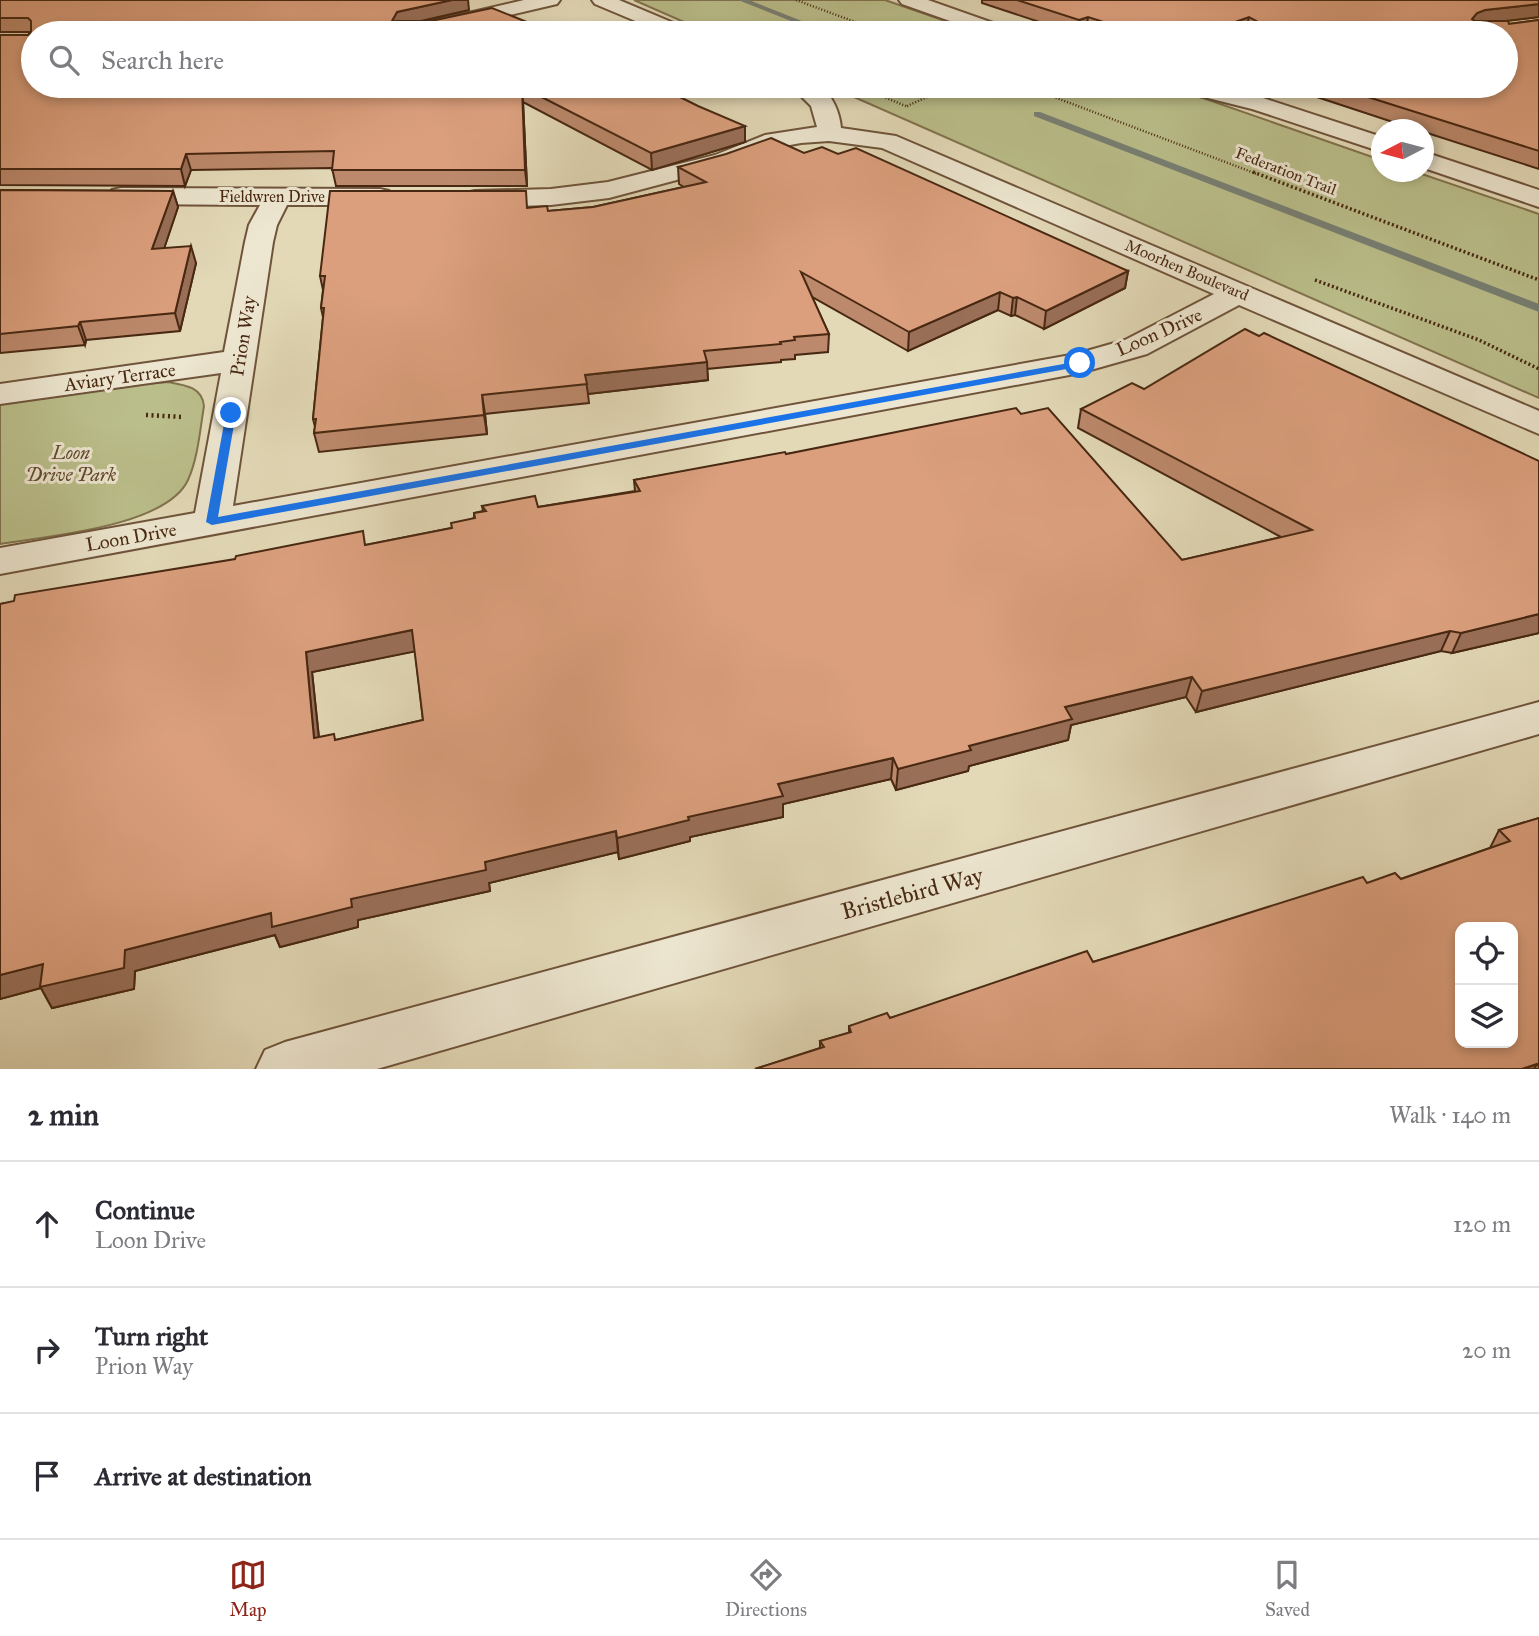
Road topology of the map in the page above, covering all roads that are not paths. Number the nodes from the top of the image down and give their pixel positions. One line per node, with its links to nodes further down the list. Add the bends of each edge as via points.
1 (550, 0): 4 (street)
2 (602, 0): 5 (street)
3 (911, 0): 6 (street)
4 (459, 21)
5 (652, 21)
6 (970, 21)
7 (818, 98): 9 (street, via 830,122)
8 (1238, 98): 10 (street)
9 (829, 134): 15 (street, via 774,140 724,160 600,191 528,198); 17 (street, Moorhen Boulevard, via 887,141)
10 (1371, 142)
11 (1434, 164): 16 (street)
12 (278, 195): 13 (street, Fieldwren Drive); 14 (street, Fieldwren Drive); 18 (street, Prion Way, via 258,242)
13 (97, 196)
14 (400, 197)
15 (453, 198)
16 (1539, 199)
17 (1240, 292): 20 (street, Moorhen Boulevard); 21 (street, Loon Drive, via 1136,347 1080,363)
18 (240, 360): 19 (street, Aviary Terrace); 21 (street, Prion Way)
19 (0, 394)
20 (1539, 424)
21 (212, 522): 22 (street, Loon Drive)
22 (0, 561)
23 (1539, 718): 24 (street, Bristlebird Way)
24 (285, 1069)

